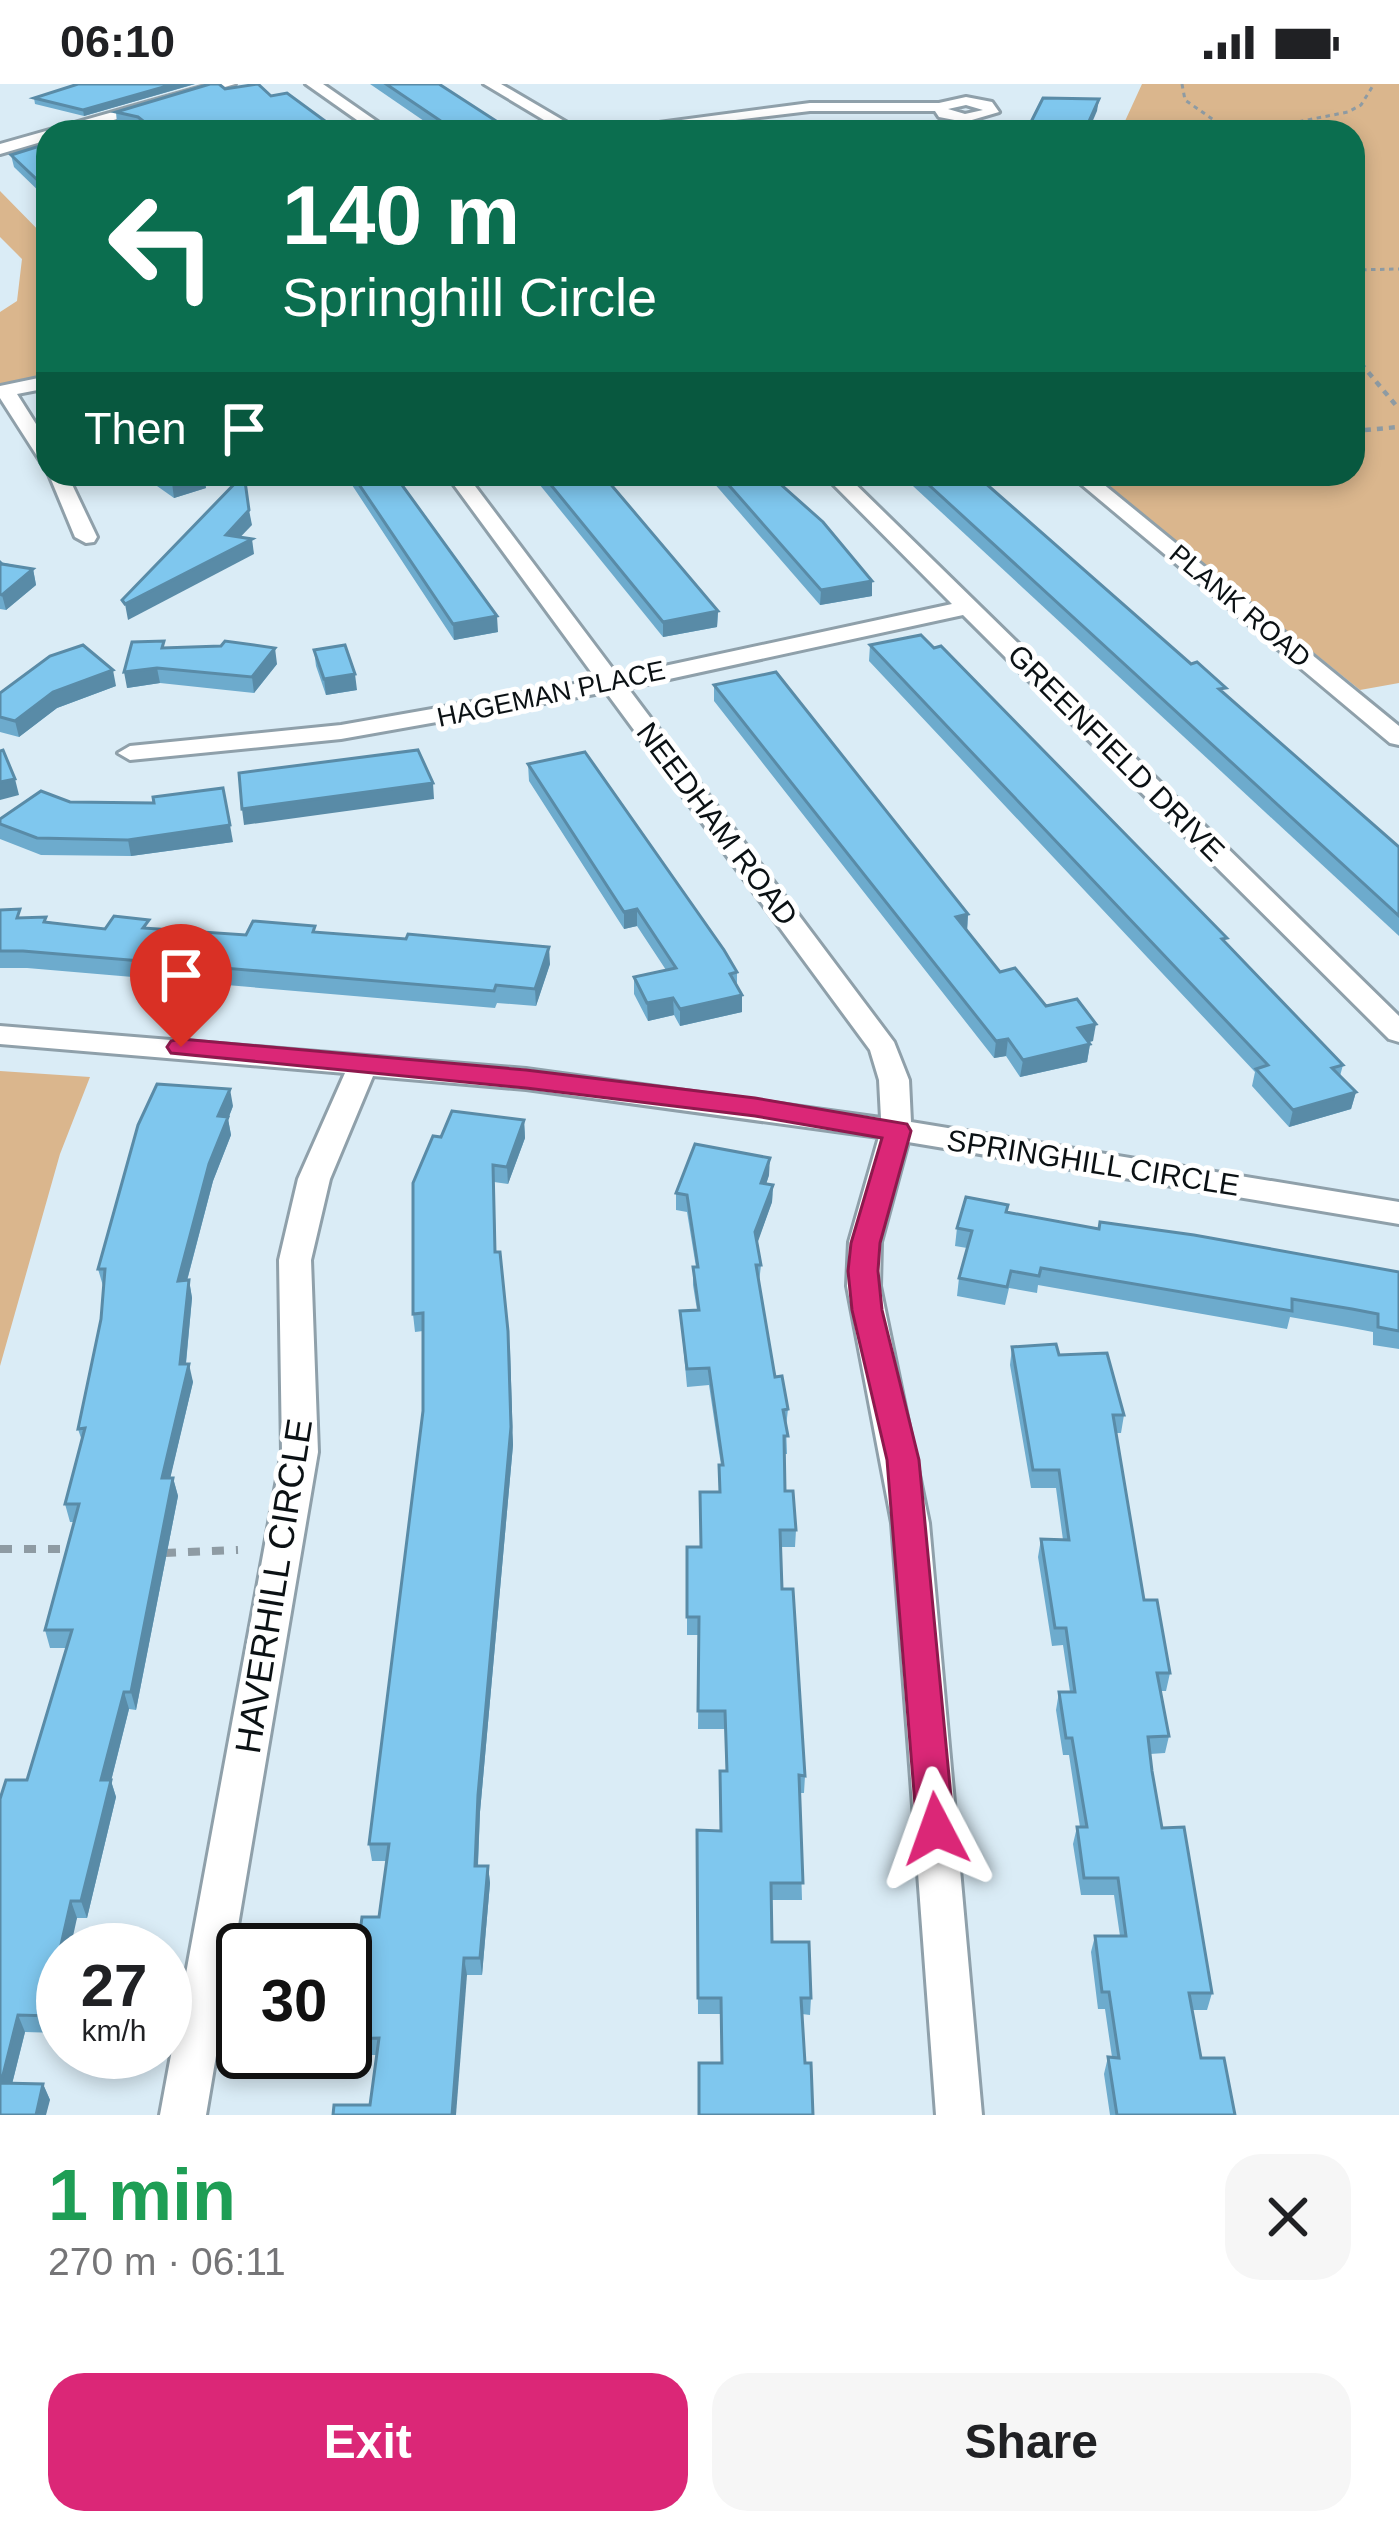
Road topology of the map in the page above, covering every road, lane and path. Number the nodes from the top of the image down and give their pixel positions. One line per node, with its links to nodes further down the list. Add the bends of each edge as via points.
1 (228, 84): 7 (street)
2 (313, 84): 8 (street)
3 (491, 84): 9 (street)
4 (1182, 84): 11 (path, via 1185,100)
5 (1375, 84): 12 (path, via 1358,109)
6 (939, 107): 10 (street, via 810,107)
7 (109, 120)
8 (366, 120)
9 (554, 120)
10 (700, 120)
11 (1214, 120)
12 (1304, 120)
13 (36, 138): 14 (street)
14 (0, 149)
15 (1399, 269): 16 (path)
16 (1365, 270)
17 (1365, 368): 20 (path)
18 (36, 385): 19 (street)
19 (2, 392): 23 (street)
20 (1399, 409)
21 (1399, 427): 22 (path)
22 (1365, 431)
23 (36, 441)
24 (63, 486): 28 (street)
25 (465, 486): 30 (street, NEEDHAM ROAD)
26 (845, 486): 29 (street, GREENFIELD DRIVE)
27 (1094, 486): 31 (street, PLANK ROAD)
28 (86, 537)
29 (968, 607): 30 (street, HAGEMAN PLACE); 33 (street, GREENFIELD DRIVE)
30 (609, 682): 32 (street, HAGEMAN PLACE, via 389,727); 36 (street, NEEDHAM ROAD, via 884,1049 896,1075)
31 (1399, 738)
32 (130, 753)
33 (1399, 1033)
34 (0, 1035): 35 (street, SPRINGHILL CIRCLE)
35 (363, 1065): 36 (street, SPRINGHILL CIRCLE, via 686,1098); 42 (street, HAVERHILL CIRCLE, via 314,1179 295,1260 300,1451)
36 (897, 1131): 37 (street, SPRINGHILL CIRCLE); 43 (street, via 863,1271 903,1460)
37 (1399, 1214)
38 (0, 1549): 39 (path)
39 (82, 1549)
40 (238, 1550): 41 (path)
41 (149, 1557)
42 (183, 2115)
43 (958, 2115)

